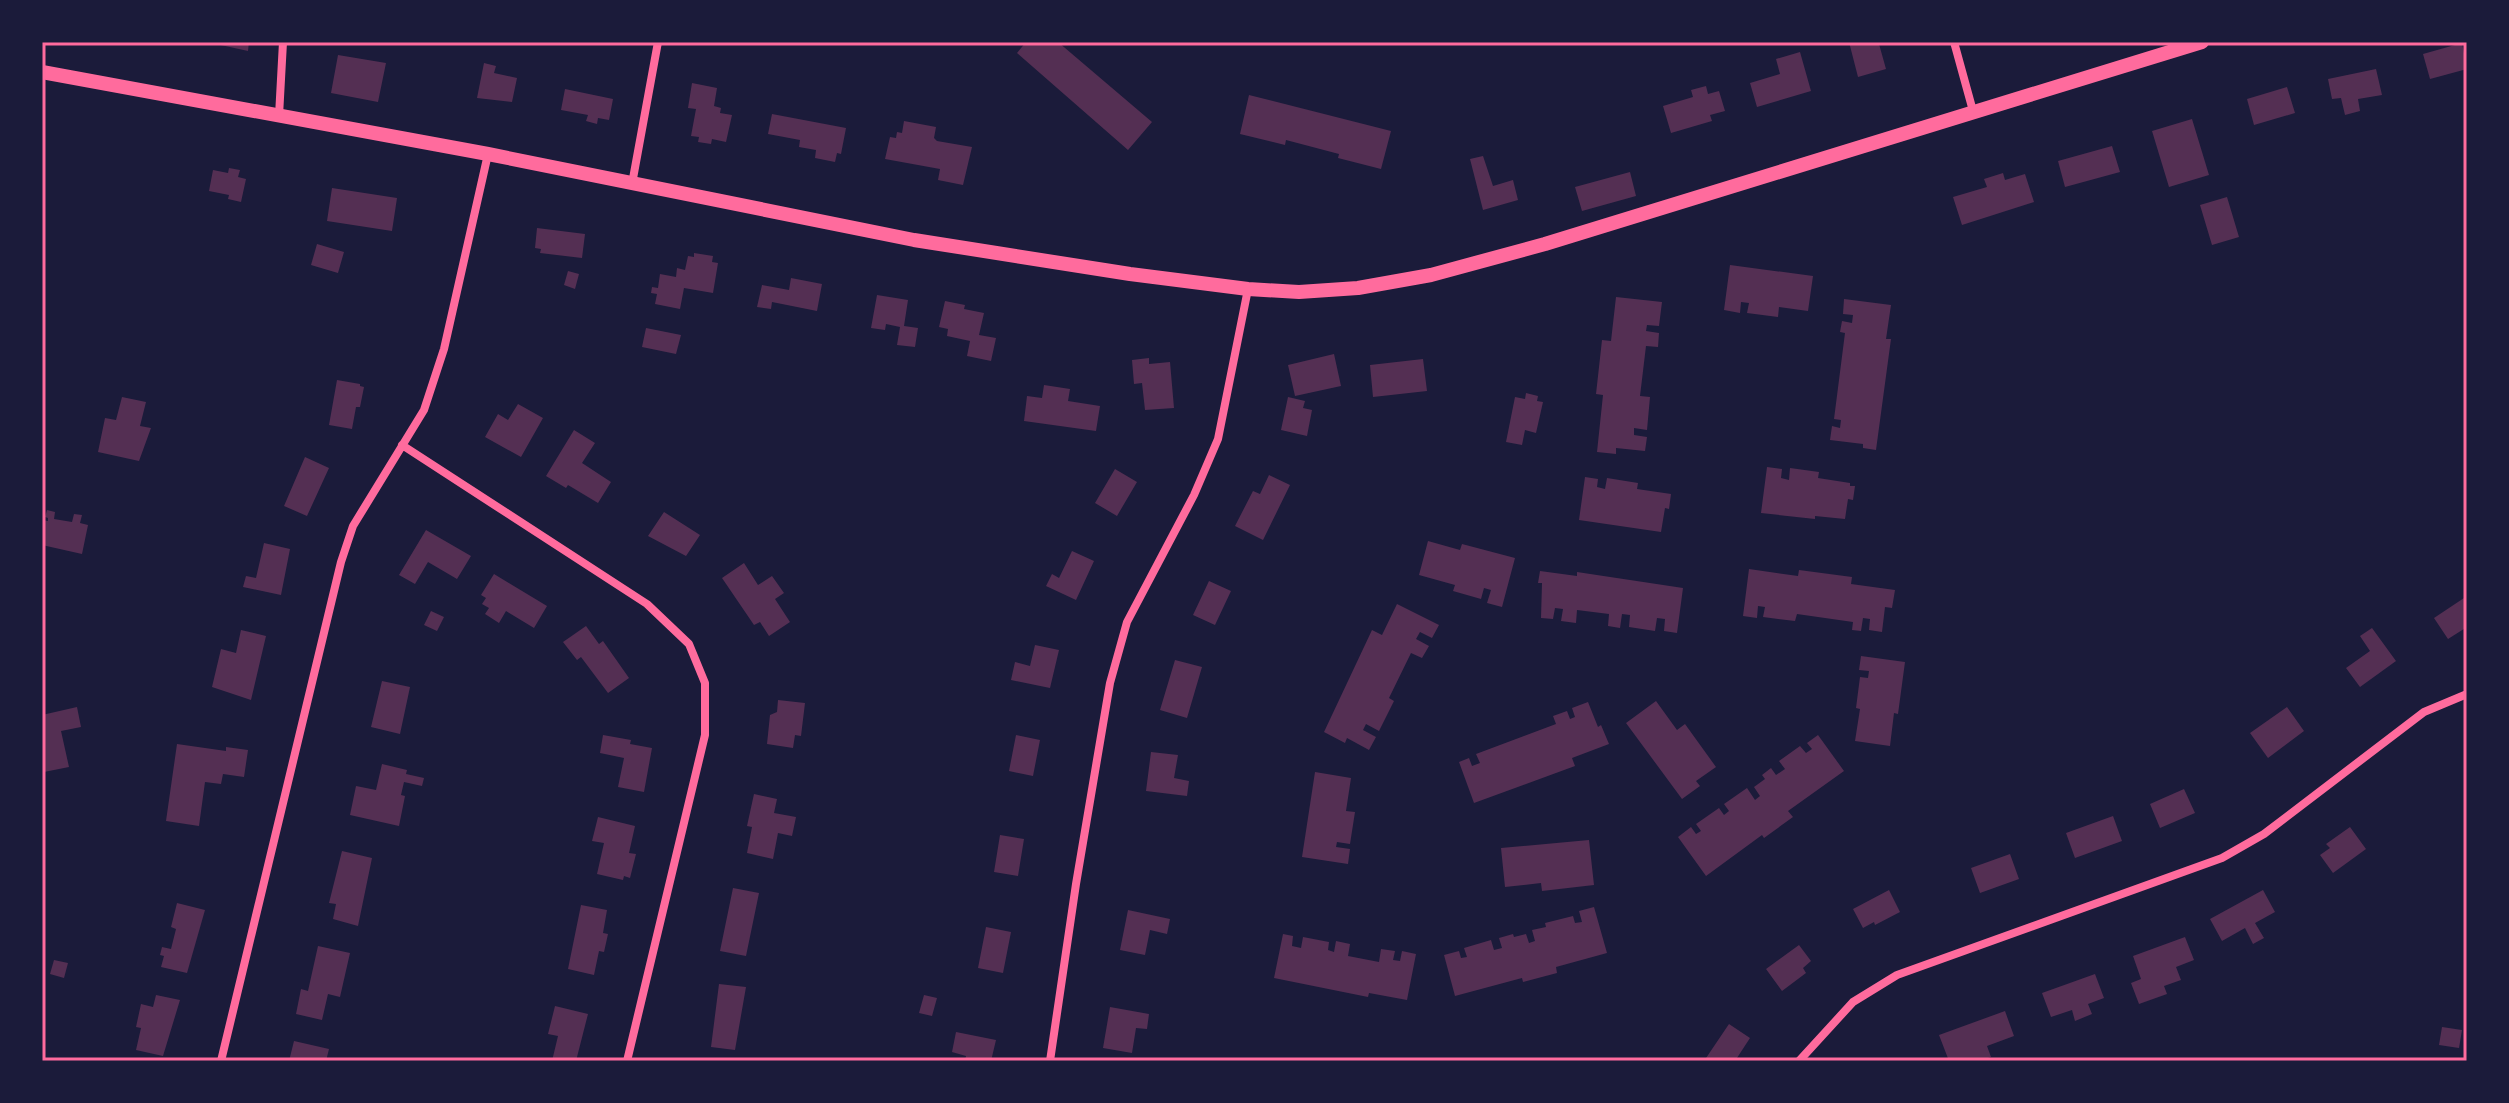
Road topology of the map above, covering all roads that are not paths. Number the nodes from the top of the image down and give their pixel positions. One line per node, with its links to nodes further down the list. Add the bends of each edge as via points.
1 (283, 42): 7 (street)
2 (658, 42): 9 (street)
3 (1954, 42): 6 (street)
4 (2202, 42): 6 (street)
5 (42, 72): 7 (street)
6 (1973, 111): 10 (street, via 1431,275 1358,288)
7 (279, 116): 8 (street)
8 (488, 154): 9 (street); 11 (street, via 444,349 424,410)
9 (632, 184): 10 (street, via 914,240)
10 (1248, 289): 15 (street, via 1218,439 1127,622 1110,683)
11 (402, 445): 13 (street, via 353,526 341,562); 14 (street, via 647,604 689,644 705,683 705,735)
12 (2467, 694): 16 (street, via 2424,712 2264,834 2222,858 1897,975 1853,1002)
13 (221, 1061)
14 (627, 1061)
15 (1050, 1061)
16 (1799, 1061)

